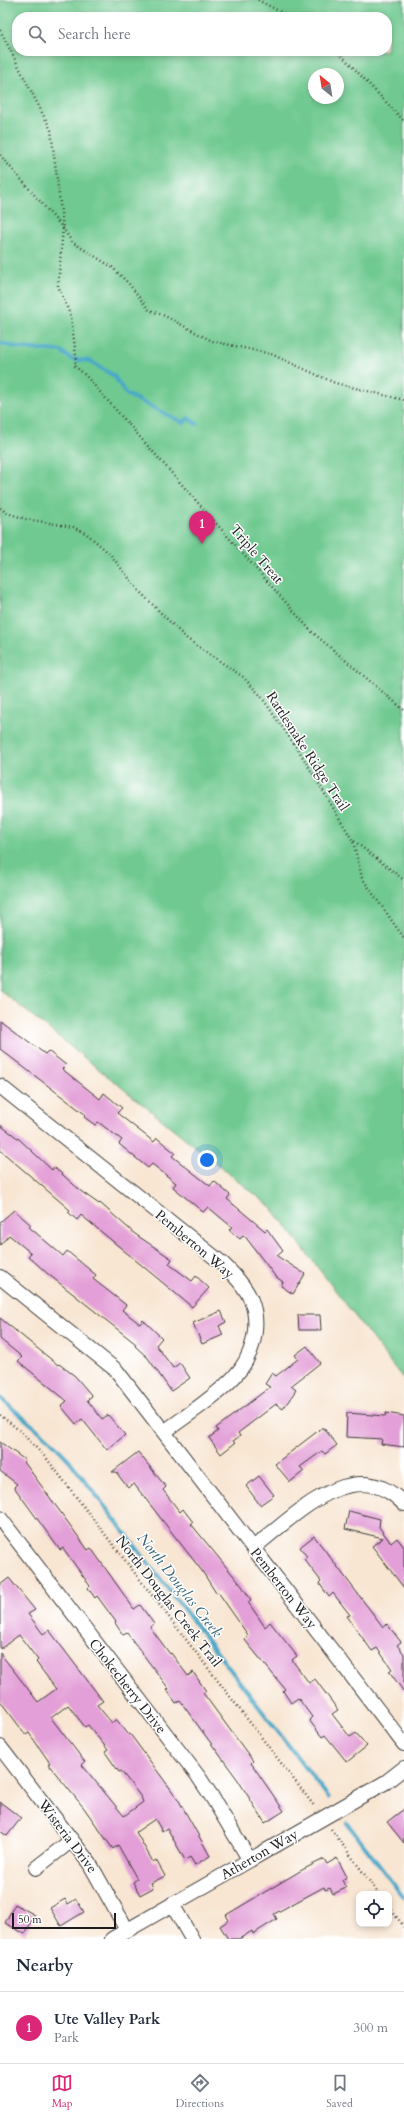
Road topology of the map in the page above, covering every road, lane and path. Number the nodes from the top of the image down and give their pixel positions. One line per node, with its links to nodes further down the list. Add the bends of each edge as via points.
1 (258, 0): 2 (path)
2 (281, 12)
3 (0, 30): 4 (path)
4 (12, 54)
5 (13, 56): 9 (path, via 50,130)
6 (341, 56): 7 (path)
7 (404, 122)
8 (0, 155): 9 (path)
9 (63, 228): 10 (path, via 72,242 112,267 149,310 212,341 270,354 335,383); 12 (path, Triple Treat, via 58,286 70,317 76,356 74,363 311,631)
10 (404, 400)
11 (0, 508): 13 (path, Rattlesnake Ridge Trail, via 26,519 72,527 87,534 110,554 139,591 186,638 243,677 260,695 301,754)
12 (404, 710)
13 (353, 841): 14 (path); 15 (path, Rattlesnake Ridge Trail, via 362,878)
14 (404, 880)
15 (404, 938)
16 (0, 1086): 19 (street, Pemberton Way, via 235,1276 251,1301 261,1331 234,1377)
17 (0, 1277): 19 (street, Pemberton Way, via 116,1370)
18 (0, 1415): 26 (path, North Douglas Creek Trail, via 47,1459)
19 (164, 1432): 22 (street, Pemberton Way)
20 (404, 1504): 22 (street, via 390,1491 369,1480 349,1484 324,1494)
21 (0, 1518): 29 (street, Chokecherry Drive, via 194,1771 212,1796)
22 (253, 1548): 23 (street, Pemberton Way)
23 (404, 1744)
24 (0, 1747): 28 (street, Wisteria Drive)
25 (404, 1768): 29 (street, Atherton Way, via 386,1782)
26 (314, 1806)
27 (329, 1826): 31 (path)
28 (72, 1840): 30 (street); 35 (street, Wisteria Drive, via 103,1885)
29 (249, 1860): 32 (street, Atherton Way)
30 (36, 1868)
31 (376, 1891)
32 (172, 1904): 35 (street, Atherton Way); 37 (street)
33 (392, 1911): 34 (path)
34 (404, 1927)
35 (127, 1930): 36 (street, Atherton Way)
36 (112, 1939)
37 (192, 1939)

